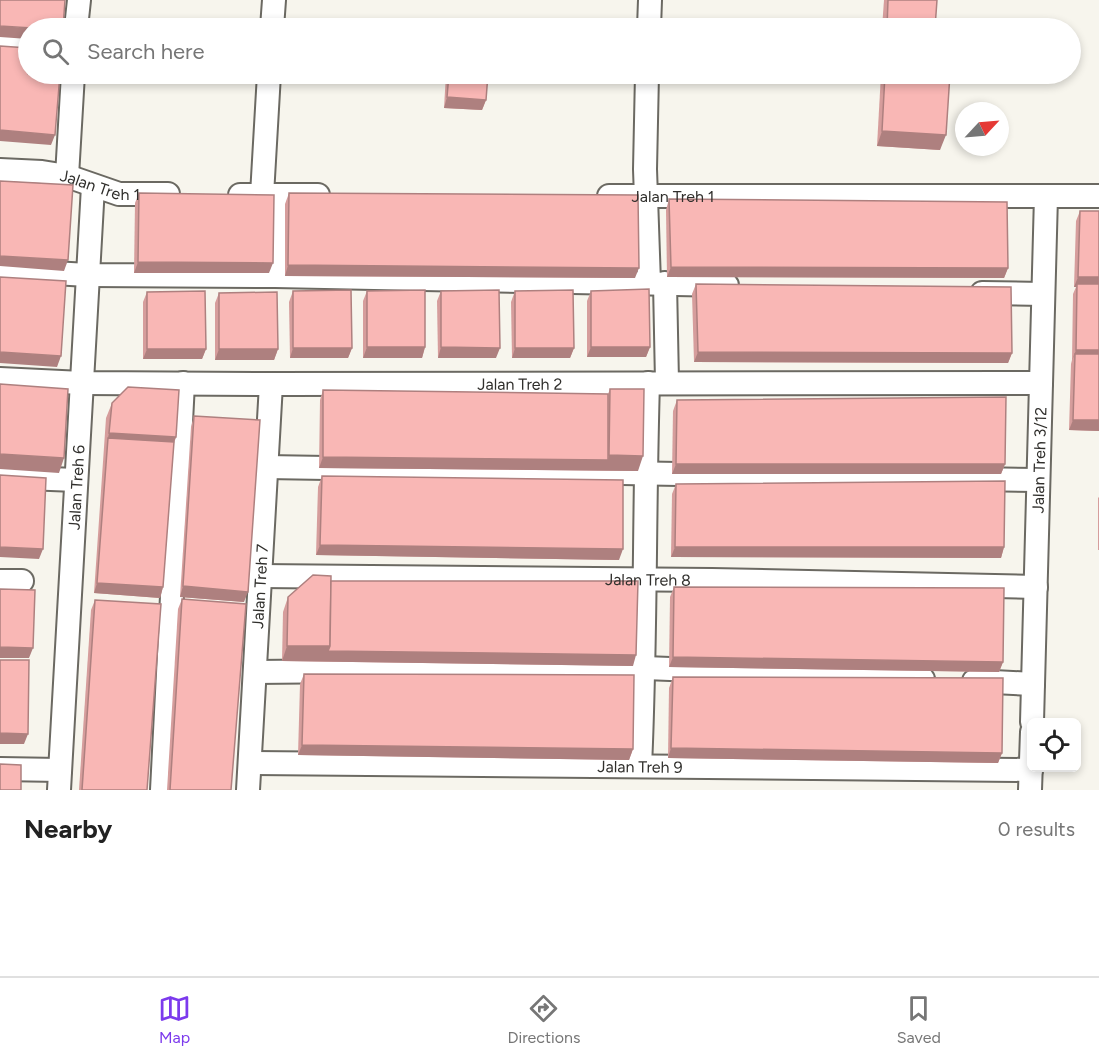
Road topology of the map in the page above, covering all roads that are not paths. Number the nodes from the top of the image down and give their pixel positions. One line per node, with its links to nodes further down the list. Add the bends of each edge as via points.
1 (79, 0): 4 (street)
2 (274, 0): 5 (street)
3 (650, 0): 6 (street)
4 (77, 18)
5 (273, 18)
6 (649, 18)
7 (0, 40): 8 (street)
8 (18, 41)
9 (72, 84): 13 (street)
10 (269, 84): 17 (street)
11 (648, 84): 20 (street)
12 (0, 170): 13 (street, Jalan Treh 1)
13 (67, 176): 14 (street, Jalan Treh 1)
14 (93, 186): 15 (street, Jalan Treh 1, via 119,194); 24 (street, Jalan Treh 6)
15 (190, 195)
16 (214, 195): 17 (street)
17 (269, 195): 18 (street); 25 (street)
18 (344, 195)
19 (591, 195): 20 (street, Jalan Treh 1)
20 (645, 196): 21 (street, Jalan Treh 1); 26 (street)
21 (1046, 196): 22 (street, Jalan Treh 1); 29 (street, Jalan Treh 3/12)
22 (1099, 196)
23 (0, 270): 24 (street)
24 (88, 275): 25 (street); 31 (street, Jalan Treh 6)
25 (275, 276): 26 (street)
26 (657, 283): 27 (street); 33 (street)
27 (747, 286)
28 (960, 292): 29 (street)
29 (1043, 294): 34 (street, Jalan Treh 3/12)
30 (0, 379): 31 (street, Jalan Treh 2)
31 (82, 382): 32 (street, Jalan Treh 2); 39 (street, Jalan Treh 6)
32 (183, 383): 35 (street, Jalan Treh 2); 54 (street)
33 (657, 383): 34 (street, Jalan Treh 2); 35 (street, Jalan Treh 2); 37 (street)
34 (1041, 383): 40 (street, Jalan Treh 3/12)
35 (271, 384): 36 (street, Jalan Treh 7)
36 (266, 467): 37 (street); 41 (street, Jalan Treh 7)
37 (645, 473): 40 (street); 42 (street)
38 (0, 477): 39 (street)
39 (76, 480): 52 (street, Jalan Treh 6)
40 (1038, 480): 43 (street, Jalan Treh 3/12)
41 (260, 576): 42 (street, Jalan Treh 8); 45 (street, Jalan Treh 7)
42 (644, 580): 43 (street, Jalan Treh 8); 44 (street)
43 (1036, 587): 46 (street, Jalan Treh 3/12)
44 (645, 668): 45 (street); 46 (street); 49 (street)
45 (255, 672): 48 (street, Jalan Treh 7)
46 (1033, 684): 47 (street, Jalan Treh 3/12)
47 (1032, 718)
48 (250, 763): 49 (street, Jalan Treh 9); 55 (street, Jalan Treh 7)
49 (640, 766): 51 (street, Jalan Treh 9)
50 (0, 769): 52 (street)
51 (879, 779): 53 (street, Jalan Treh 9)
52 (60, 780)
53 (1030, 780)
54 (162, 790)
55 (248, 790)

